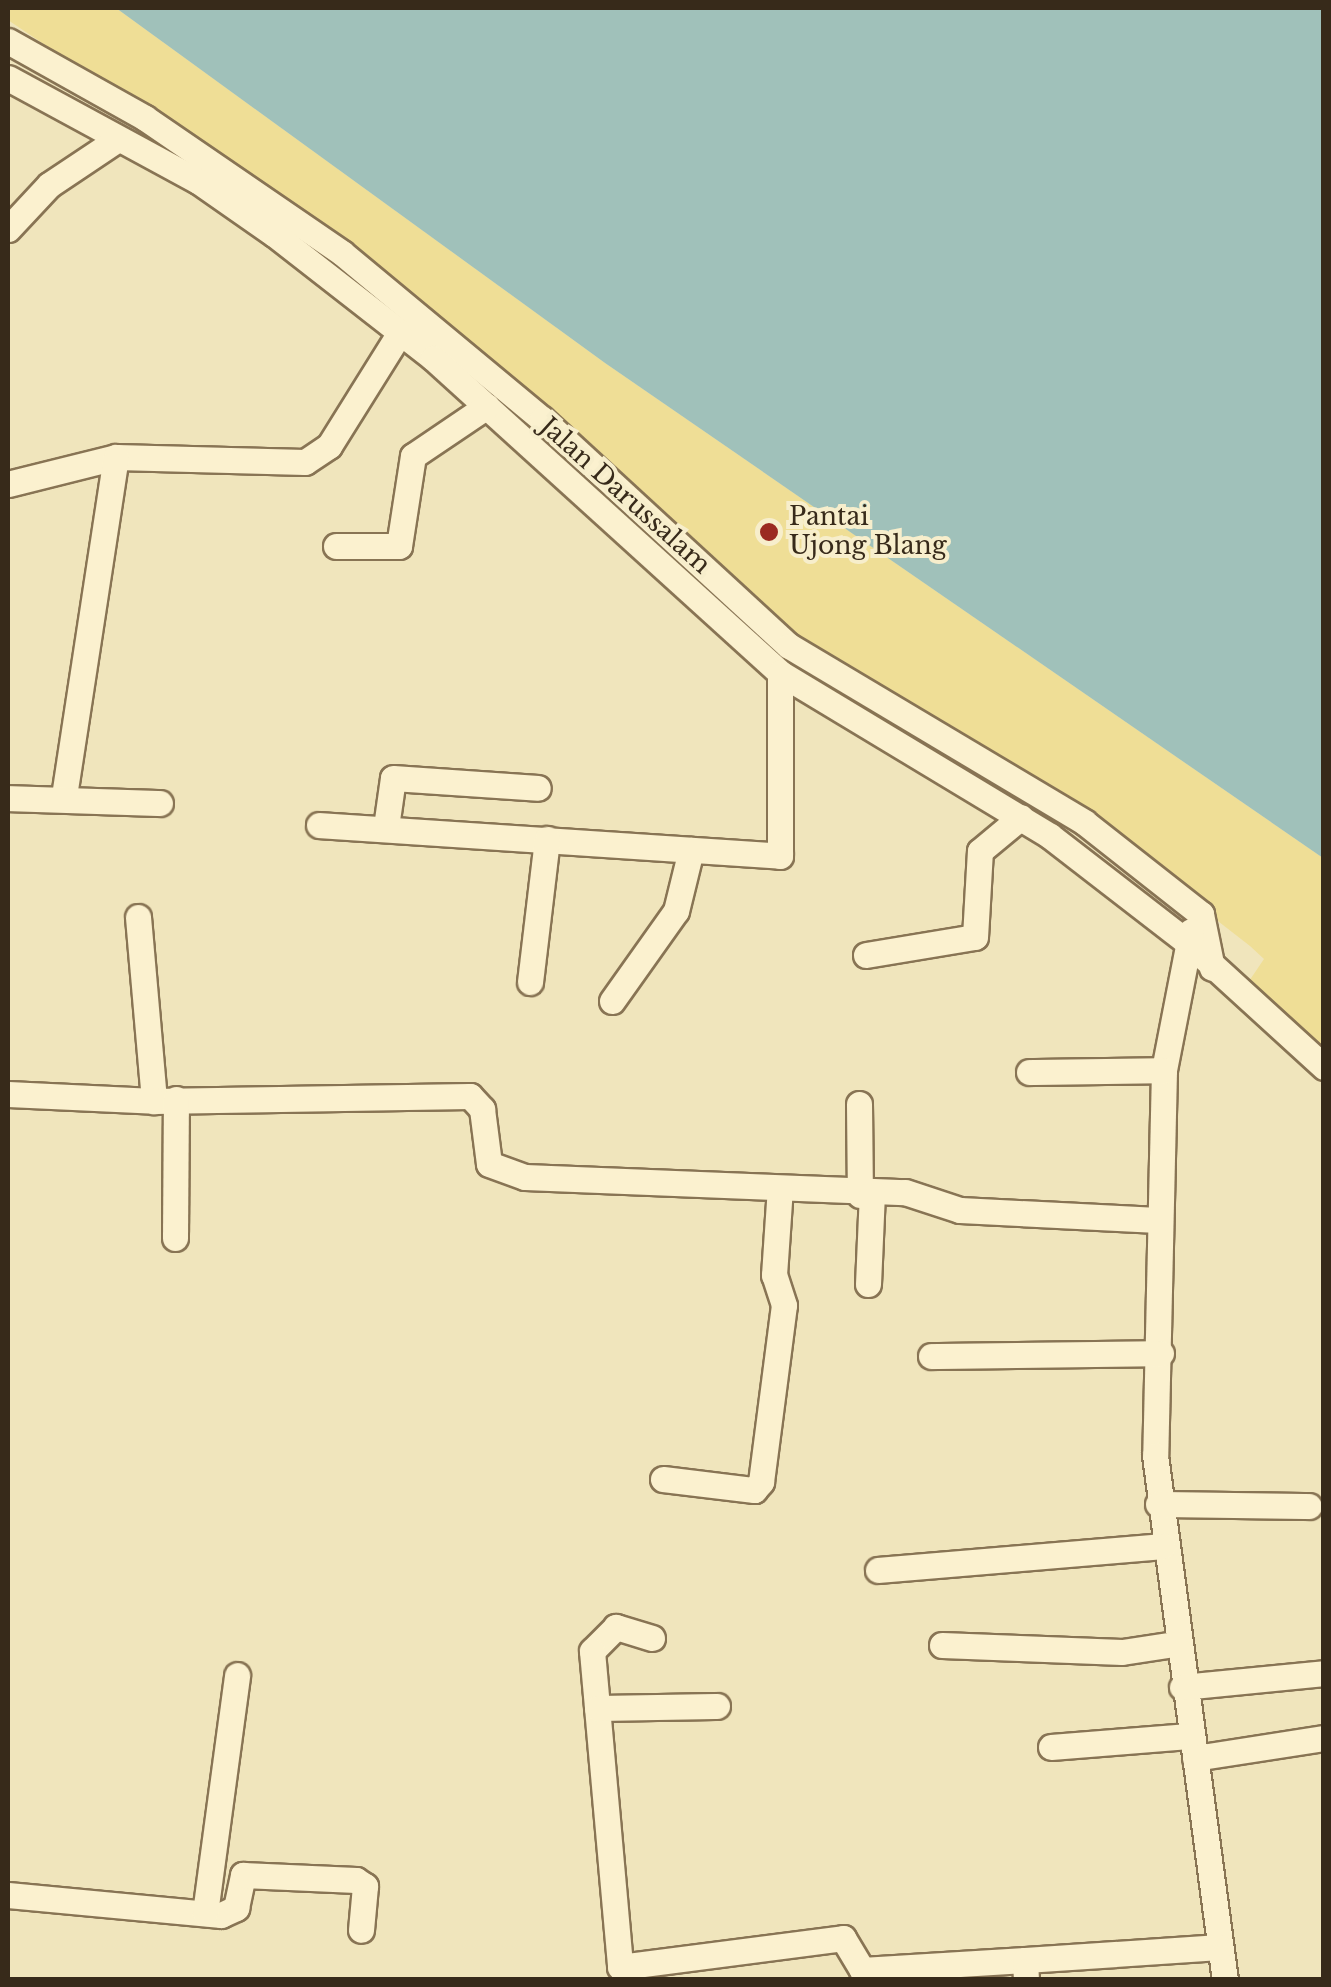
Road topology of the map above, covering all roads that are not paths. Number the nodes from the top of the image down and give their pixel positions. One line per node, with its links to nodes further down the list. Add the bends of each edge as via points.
1 (8, 41): 3 (street, Jalan Darussalam)
2 (8, 78): 4 (street, Jalan Darussalam)
3 (99, 94): 4 (street); 22 (street, Jalan Darussalam, via 201,154 413,309 790,646 1084,822)
4 (84, 119): 5 (street, Jalan Darussalam)
5 (118, 140): 6 (street, via 50,186); 7 (street, Jalan Darussalam, via 198,181)
6 (8, 229)
7 (400, 334): 8 (street, Jalan Darussalam); 9 (street, via 328,446 306,462)
8 (487, 406): 11 (street, via 413,456 399,546); 12 (street, Jalan Darussalam)
9 (116, 458): 10 (street); 14 (street)
10 (8, 484)
11 (336, 546)
12 (780, 673): 17 (street, Jalan Darussalam); 21 (street, via 782,853)
13 (538, 788): 19 (street, via 393,778)
14 (64, 796): 15 (street); 16 (street)
15 (8, 798)
16 (160, 803)
17 (1021, 817): 24 (street, Jalan Darussalam); 25 (street, via 980,851 975,938)
18 (320, 826): 19 (street)
19 (386, 826): 20 (street)
20 (547, 839): 21 (street); 27 (street)
21 (691, 850): 28 (street, via 676,911)
22 (1201, 914): 24 (street); 26 (street)
23 (138, 917): 33 (street)
24 (1186, 941): 26 (street, Jalan Darussalam); 30 (street)
25 (866, 955)
26 (1212, 968): 29 (street, Jalan Darussalam)
27 (530, 982)
28 (612, 1000)
29 (1324, 1067)
30 (1164, 1070): 31 (street); 37 (street)
31 (1029, 1072)
32 (8, 1094): 33 (street)
33 (165, 1100): 35 (street, via 470,1096 482,1108 489,1164 502,1172); 38 (street)
34 (859, 1104): 36 (street)
35 (780, 1188): 36 (street); 42 (street, via 774,1275 784,1305 760,1482 754,1490)
36 (866, 1194): 37 (street, via 905,1192 960,1210); 39 (street)
37 (1158, 1220): 40 (street)
38 (175, 1238)
39 (868, 1284)
40 (1161, 1353): 41 (street); 43 (street)
41 (931, 1356)
42 (663, 1479)
43 (1158, 1504): 44 (street); 45 (street)
44 (1309, 1506)
45 (1162, 1546): 46 (street); 48 (street)
46 (878, 1570)
47 (652, 1638): 54 (street, via 616,1628 594,1642)
48 (1174, 1644): 49 (street, via 1122,1652); 52 (street)
49 (942, 1645)
50 (1324, 1672): 52 (street)
51 (237, 1675): 59 (street)
52 (1182, 1687): 57 (street)
53 (718, 1706): 54 (street)
54 (597, 1708): 62 (street, via 620,1967 842,1938 862,1970)
55 (1324, 1738): 57 (street)
56 (1051, 1747): 57 (street)
57 (1192, 1747): 61 (street)
58 (8, 1895): 59 (street)
59 (205, 1913): 60 (street, via 236,1908 247,1874 356,1880 365,1886)
60 (361, 1930)
61 (1220, 1947): 62 (street); 63 (street)
62 (1026, 1970)
63 (1225, 1980)

